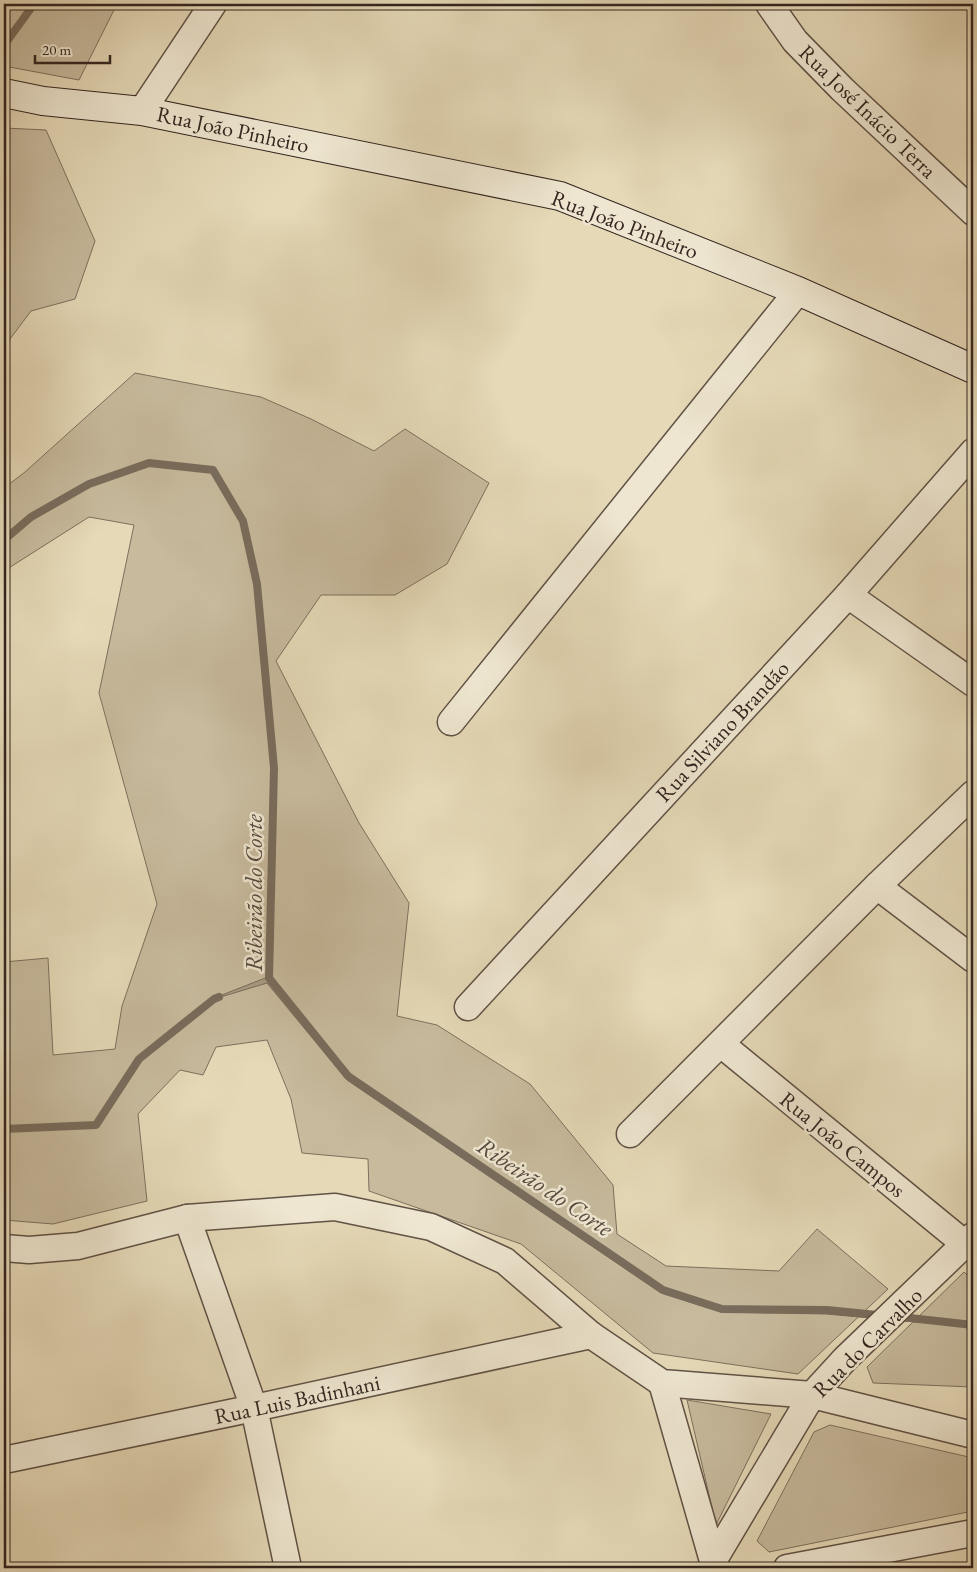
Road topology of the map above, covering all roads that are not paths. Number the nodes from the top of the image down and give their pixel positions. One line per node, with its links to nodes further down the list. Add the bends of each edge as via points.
1 (212, 4): 4 (street)
2 (769, 4): 5 (street, Rua José Inácio Terra, via 795,41 842,89)
3 (4, 93): 4 (street, Rua João Pinheiro, via 43,101)
4 (142, 111): 6 (street, Rua João Pinheiro, via 560,196)
5 (973, 212)
6 (798, 291): 7 (street, Rua João Pinheiro); 11 (street)
7 (973, 369)
8 (973, 452): 9 (street, Rua Silviano Brandão)
9 (848, 595): 10 (street); 15 (street, Rua Silviano Brandão)
10 (973, 683)
11 (451, 722)
12 (973, 794): 13 (street)
13 (877, 886): 14 (street); 16 (street)
14 (973, 959)
15 (468, 1007)
16 (721, 1044): 17 (street); 19 (street, Rua João Campos)
17 (630, 1134)
18 (187, 1218): 20 (street, via 78,1246 29,1250); 21 (street, via 335,1207 431,1227 505,1262); 24 (street)
19 (969, 1240): 23 (street, Rua do Carvalho)
20 (4, 1248)
21 (591, 1335): 22 (street); 24 (street, Rua Luis Badinhani)
22 (662, 1383): 23 (street); 28 (street)
23 (812, 1395): 25 (street); 28 (street, Rua do Carvalho)
24 (254, 1408): 26 (street, Rua Luis Badinhani); 29 (street)
25 (973, 1435)
26 (4, 1460)
27 (973, 1533): 30 (street)
28 (713, 1565)
29 (288, 1568)
30 (787, 1568)

